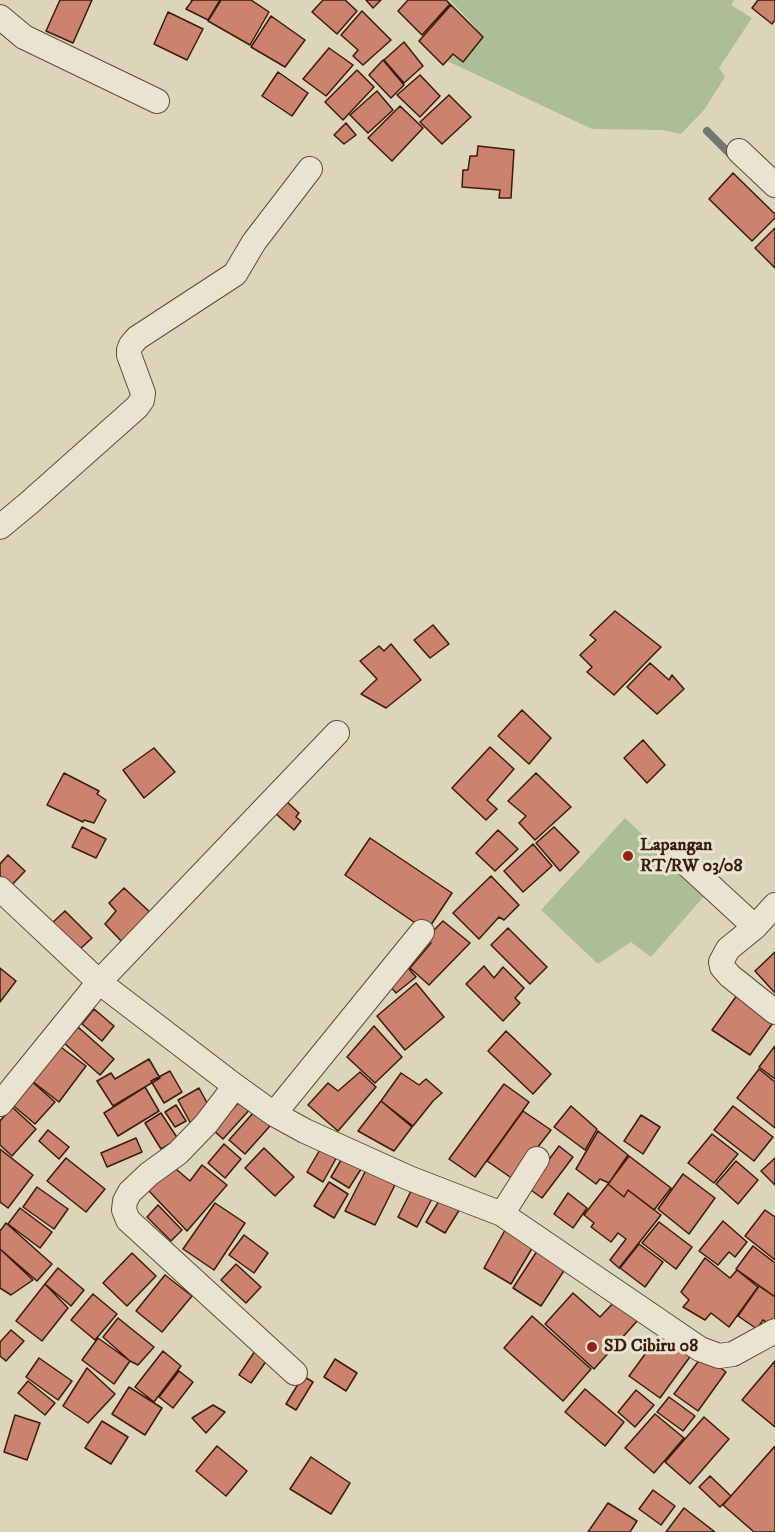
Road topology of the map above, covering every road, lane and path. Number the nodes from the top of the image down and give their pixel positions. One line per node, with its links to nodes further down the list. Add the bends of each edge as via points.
1 (0, 17): 2 (street, via 24,37)
2 (157, 101)
3 (740, 151): 5 (street)
4 (310, 169): 6 (street, via 254,242 235,274 131,345 129,355 142,393 137,407)
5 (775, 185)
6 (0, 527)
7 (337, 734): 13 (street)
8 (679, 857): 11 (street)
9 (0, 889): 13 (street)
10 (775, 905): 11 (street)
11 (755, 927): 14 (street, via 728,949 722,967)
12 (422, 932): 17 (street)
13 (99, 982): 15 (street); 16 (street)
14 (775, 1012)
15 (235, 1086): 17 (street); 21 (street, via 178,1154 130,1192 124,1210 128,1220)
16 (0, 1104)
17 (274, 1114): 19 (street, via 409,1178)
18 (537, 1159): 19 (street)
19 (502, 1214): 20 (street, via 700,1349 719,1356 733,1354)
20 (775, 1331)
21 (295, 1373)

